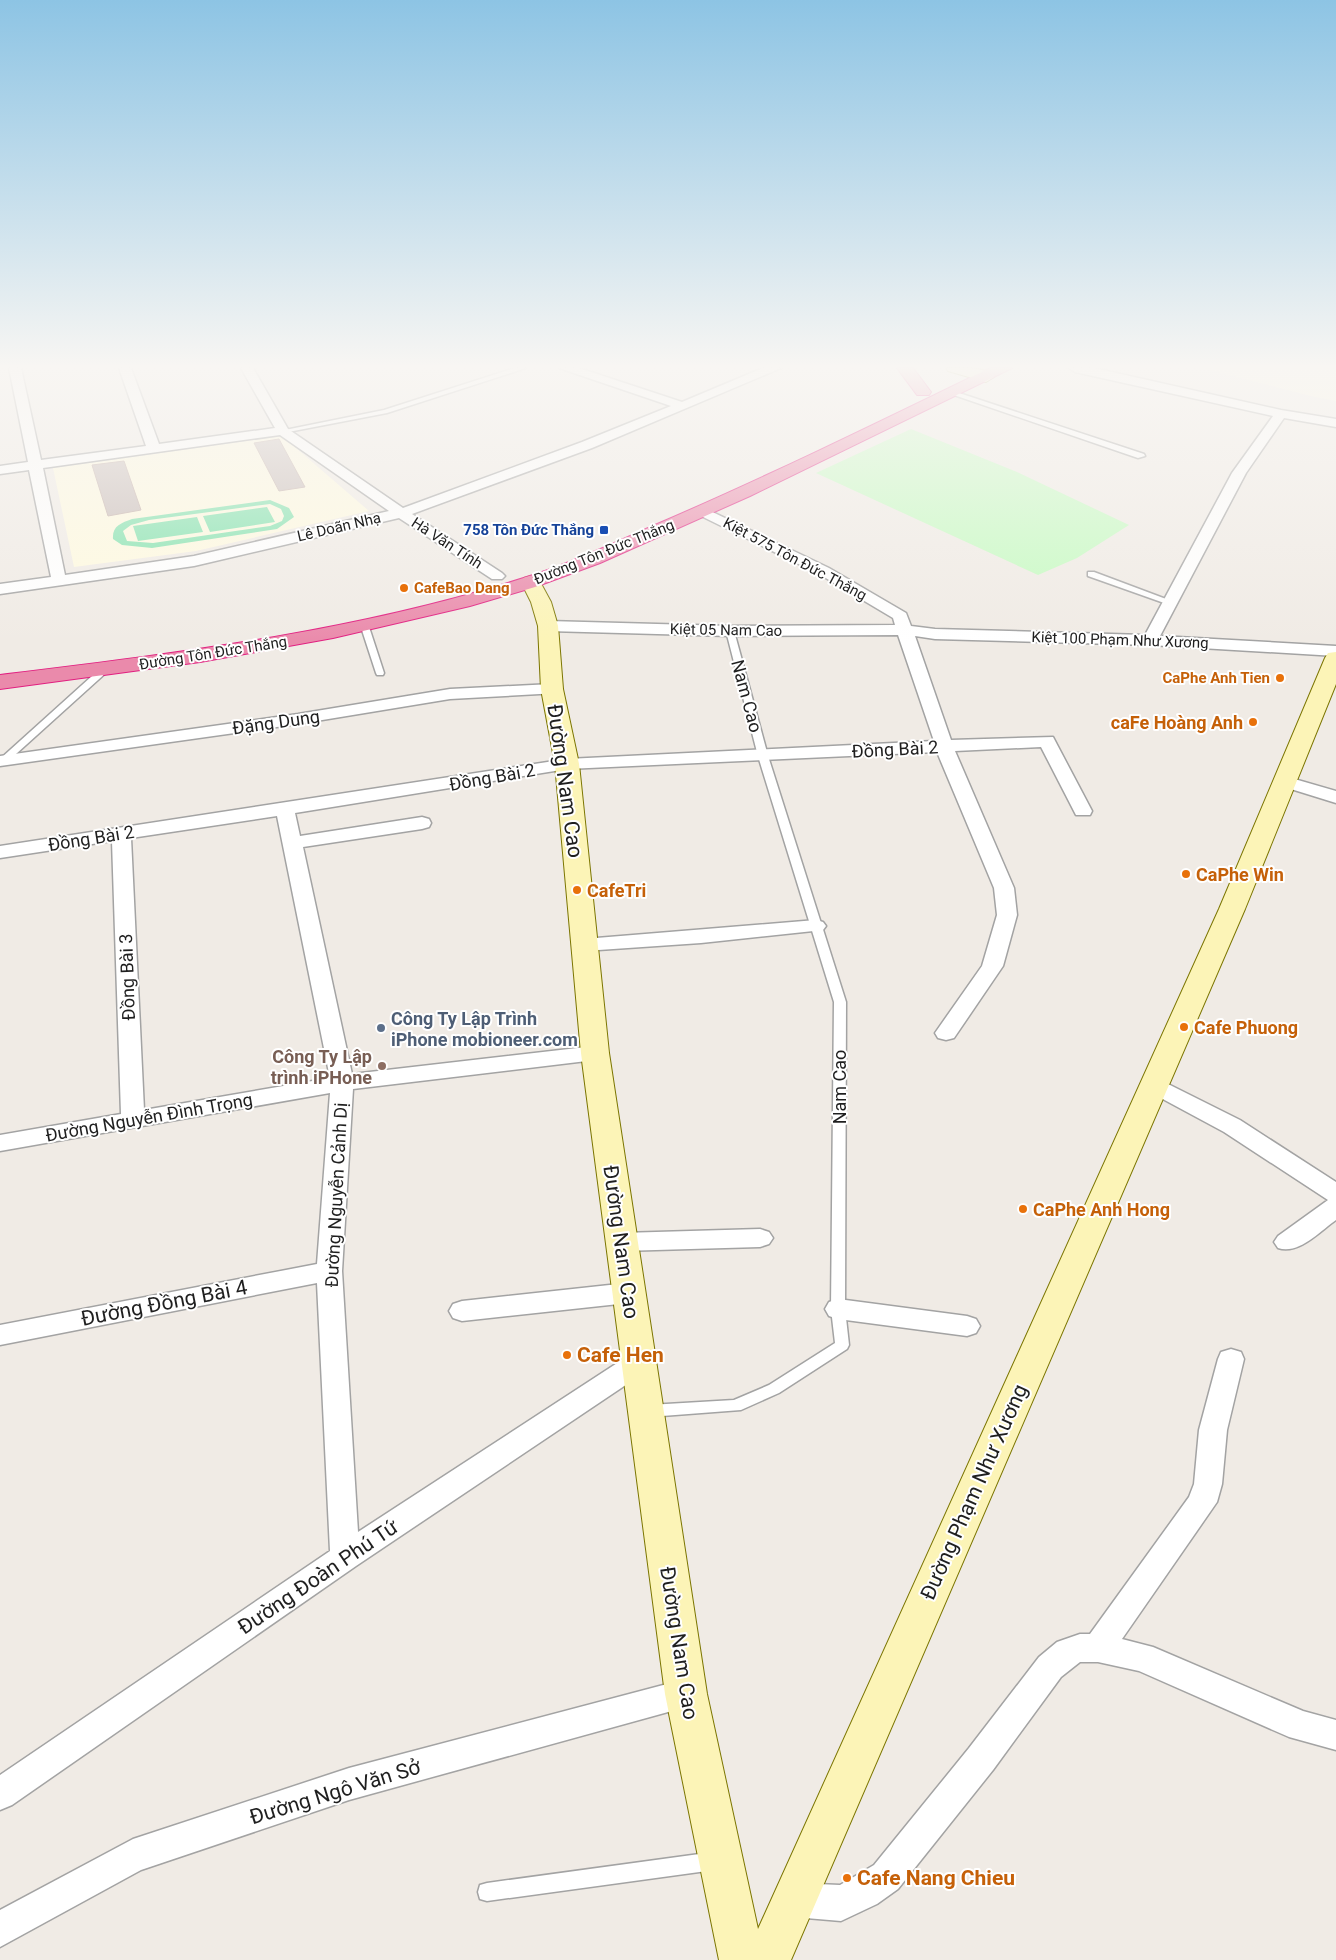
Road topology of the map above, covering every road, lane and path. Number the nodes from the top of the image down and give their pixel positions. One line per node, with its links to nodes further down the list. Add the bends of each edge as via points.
1 (34, 459): 8 (street)
2 (84, 459): 8 (street)
3 (323, 459): 11 (street, Hà Văn Tính)
4 (547, 459): 11 (street, Lê Doãn Nhạ)
5 (779, 459): 13 (highway, Đường Tôn Đức Thắng, via 613,533)
6 (813, 459): 10 (highway, Đường Tôn Đức Thắng)
7 (1249, 459): 17 (street)
8 (35, 466): 9 (street); 14 (street)
9 (0, 470)
10 (702, 512): 15 (highway, Đường Tôn Đức Thắng); 20 (street, Kiệt 575 Tôn Đức Thắng, via 824,571 900,616)
11 (401, 513): 13 (street, Hà Văn Tính); 14 (street, Lê Doãn Nhạ, via 194,561)
12 (1091, 574): 17 (lane)
13 (497, 576): 23 (highway, Đường Tôn Đức Thắng, via 398,603 300,624 165,646)
14 (60, 582): 16 (street, Lê Doãn Nhạ)
15 (531, 582): 18 (street, Đường Nam Cao); 19 (highway, Đường Tôn Đức Thắng)
16 (0, 589)
17 (1170, 602): 22 (street)
18 (548, 626): 21 (street, Kiệt 05 Nam Cao); 28 (street, Đường Nam Cao)
19 (365, 627): 25 (highway, Đường Tôn Đức Thắng, via 247,649); 26 (lane)
20 (904, 630): 21 (street, Kiệt 05 Nam Cao); 22 (street, Kiệt 100 Phạm Như Xương, via 935,634); 29 (street, Kiệt 575 Tôn Đức Thắng)
21 (730, 631): 30 (lane, Nam Cao)
22 (1150, 640): 24 (street, Kiệt 100 Phạm Như Xương)
23 (0, 666)
24 (1334, 667): 33 (street, Đường Phạm Như Xương)
25 (105, 669): 27 (highway, Đường Tôn Đức Thắng); 31 (lane)
26 (380, 673)
27 (0, 682)
28 (552, 689): 31 (street, Đặng Dung, via 450,694); 32 (street, Đường Nam Cao)
29 (944, 746): 30 (street, Đồng Bài 2); 36 (street, Đồng Bài 2, via 1047,740); 43 (street, Kiệt 575 Tôn Đức Thắng, via 1004,888 1007,915 992,966)
30 (763, 756): 32 (street, Đồng Bài 2); 41 (lane, Nam Cao)
31 (1, 761)
32 (566, 764): 35 (street, Đồng Bài 2); 42 (street, Đường Nam Cao)
33 (1284, 781): 34 (street); 46 (street, Đường Phạm Như Xương)
34 (1336, 797)
35 (285, 808): 38 (street, Đồng Bài 2); 39 (street, Đường Nguyễn Cảnh Dị)
36 (1083, 811)
37 (422, 823): 39 (street)
38 (120, 833): 40 (street, Đồng Bài 2); 47 (street, Đồng Bài 3)
39 (292, 843): 45 (street, Đường Nguyễn Cảnh Dị)
40 (0, 852)
41 (816, 926): 42 (street); 56 (lane, Nam Cao, via 840,1002)
42 (584, 945): 44 (street, Đường Nam Cao)
43 (946, 1033)
44 (595, 1053): 45 (street, Đường Nguyễn Đình Trọng); 52 (street, Đường Nam Cao)
45 (342, 1083): 47 (street, Đường Nguyễn Đình Trọng); 54 (street, Đường Nguyễn Cảnh Dị)
46 (1154, 1084): 49 (street, via 1232,1126); 70 (street, Đường Phạm Như Xương)
47 (132, 1120): 48 (street, Đường Nguyễn Đình Trọng)
48 (0, 1143)
49 (1336, 1194)
50 (1336, 1208): 53 (street)
51 (760, 1238): 52 (street)
52 (621, 1242): 55 (street, Đường Nam Cao)
53 (1287, 1242)
54 (329, 1271): 59 (street, Đường Đồng Bài 4); 63 (street, Đường Nguyễn Cảnh Dị)
55 (628, 1293): 57 (street); 61 (street, Đường Nam Cao)
56 (838, 1309): 58 (street); 62 (lane, Nam Cao, via 842,1345 774,1389 736,1406)
57 (462, 1310)
58 (967, 1326)
59 (0, 1335)
60 (1231, 1359): 64 (street, via 1213,1430 1208,1484 1202,1502)
61 (638, 1363): 62 (street, Đường Nam Cao); 63 (street, Đường Đoàn Phú Tứ)
62 (645, 1411): 65 (street, Đường Nam Cao)
63 (345, 1557): 67 (street, Đường Đoàn Phú Tứ)
64 (1098, 1648): 66 (street, via 1142,1657 1300,1726); 70 (street, via 1068,1652 1050,1667 886,1877 841,1903)
65 (686, 1694): 68 (street, Đường Nam Cao); 71 (street, Đường Ngô Văn Sở, via 349,1784 133,1856)
66 (1336, 1735)
67 (0, 1794)
68 (721, 1860): 69 (lane); 72 (street, Đường Nam Cao)
69 (487, 1892)
70 (794, 1900): 73 (street, Đường Phạm Như Xương)
71 (0, 1929)
72 (742, 1960)
73 (768, 1960)

